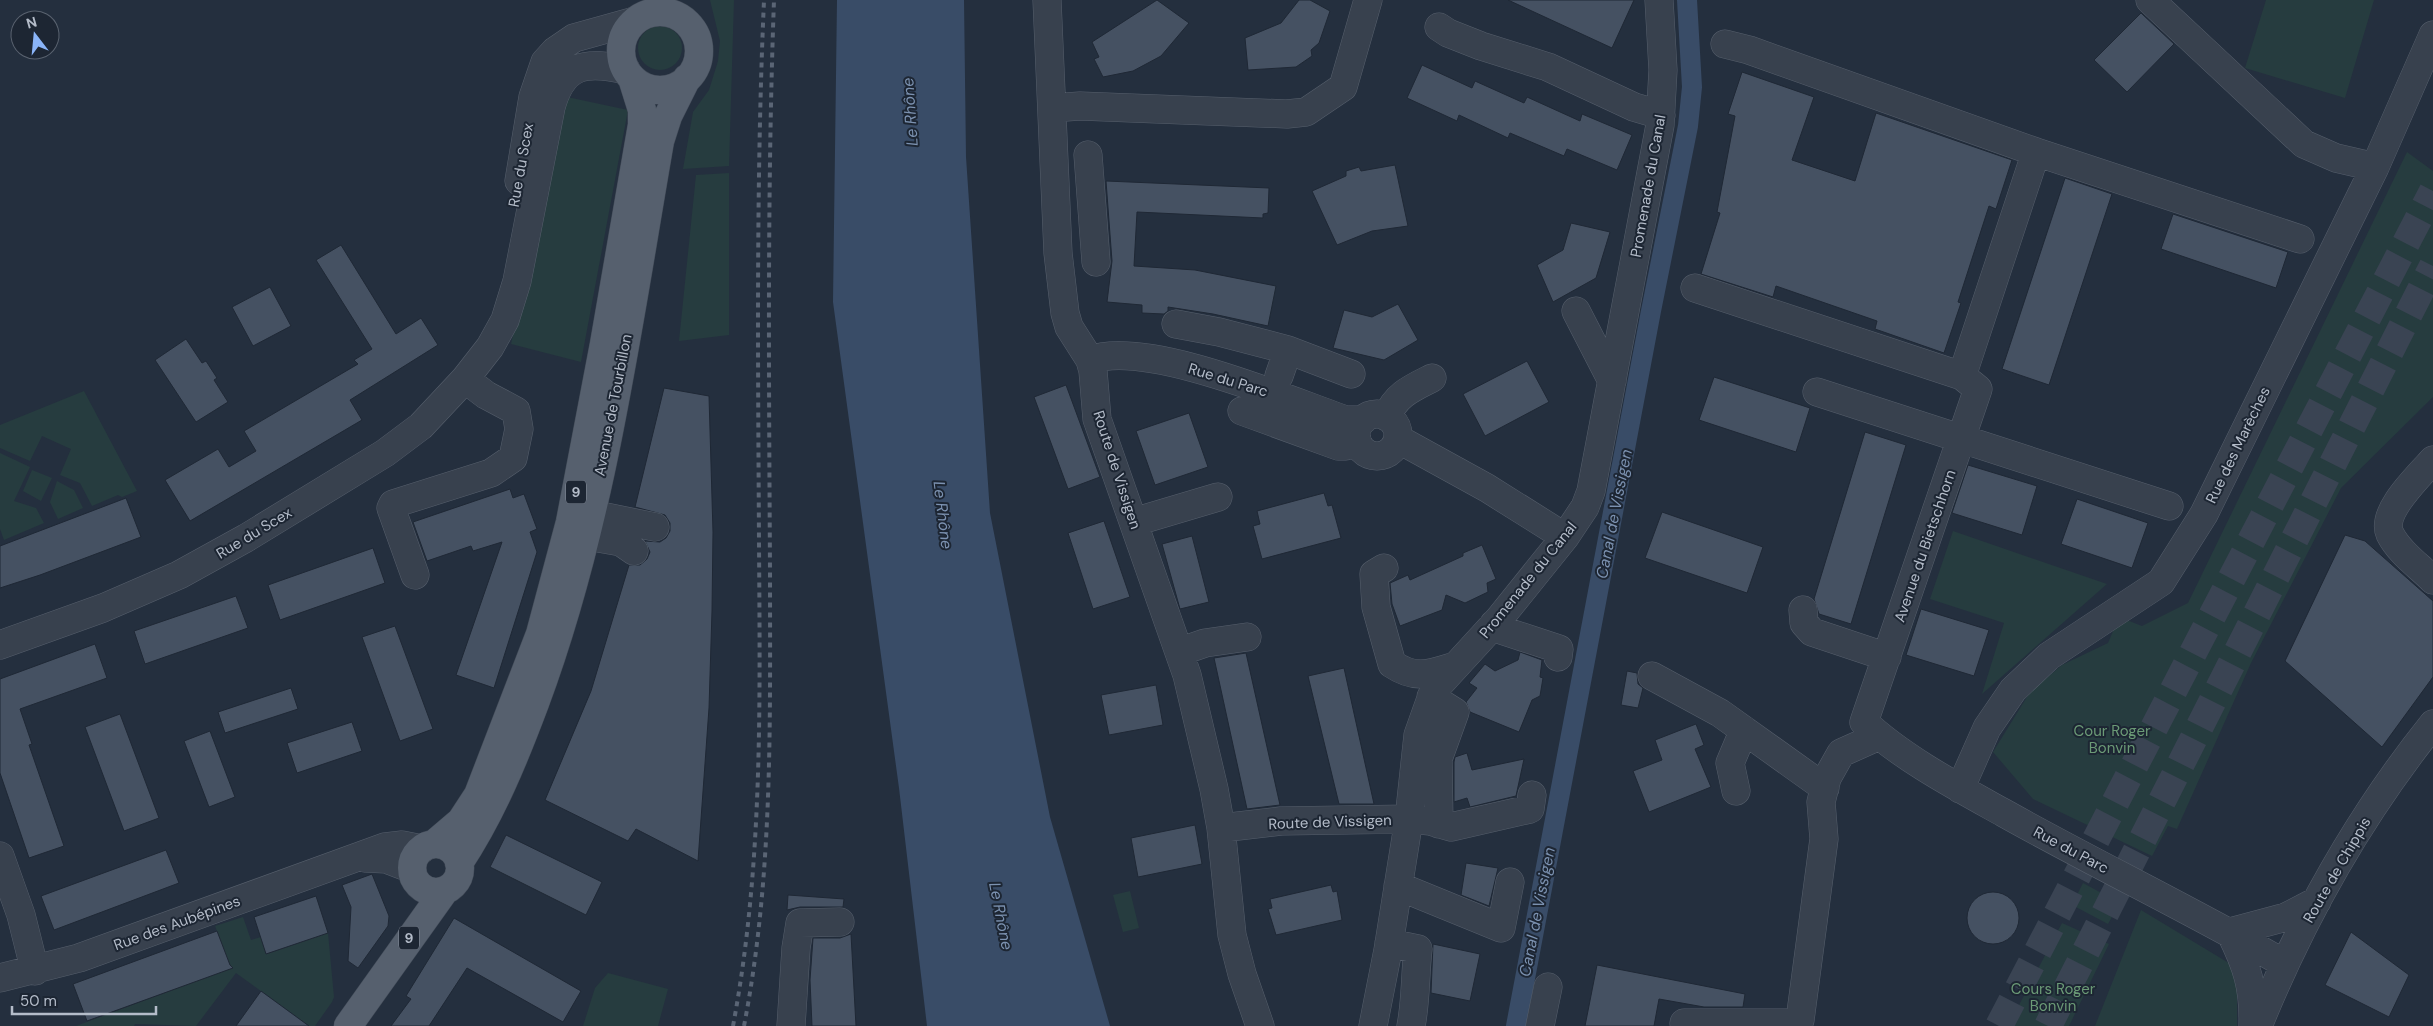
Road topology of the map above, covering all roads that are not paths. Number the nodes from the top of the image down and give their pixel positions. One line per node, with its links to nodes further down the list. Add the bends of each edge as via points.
1 (692, 0): 9 (main road)
2 (1047, 0): 13 (street, Route de Vissigen)
3 (1368, 0): 13 (street, via 1343,87 1306,112)
4 (1659, 0): 14 (street, Promenade du Canal, via 1663,54)
5 (2150, 0): 17 (street, via 2304,144 2336,158)
6 (642, 13): 9 (main road, via 676,16 686,23); 11 (main road, via 622,41 621,54); 25 (street, Rue du Scex, via 574,38 555,51 541,70 528,122 499,281)
7 (1439, 27): 14 (street, via 1448,34 1545,66 1634,108)
8 (2433, 35): 17 (street, Rue des Marèches)
9 (696, 38): 12 (main road, via 697,62)
10 (1725, 44): 15 (street)
11 (629, 74): 12 (main road, via 641,84 656,89 673,87); 25 (street, Rue du Scex, via 601,65 580,67 558,85 510,308 500,331); 67 (main road, Avenue de Tourbillon / 9, via 642,110 642,124 570,522 552,594 531,660 478,795 461,821)
12 (687, 78): 39 (main road, Avenue de Tourbillon / 9, via 660,141 618,382)
13 (1052, 108): 24 (street, Route de Vissigen, via 1063,303 1069,327)
14 (1661, 115): 30 (street, Promenade du Canal)
15 (2036, 152): 18 (street); 28 (street)
16 (1088, 155): 19 (street)
17 (2375, 166): 60 (street, Rue des Marèches, via 2204,514 2161,582 2050,656 2013,690 1986,728)
18 (2300, 239)
19 (1096, 262)
20 (1695, 288): 28 (street)
21 (1576, 311): 30 (street)
22 (1176, 324): 23 (street)
23 (1288, 350): 26 (street); 27 (street)
24 (1090, 360): 33 (street, Rue du Parc, via 1113,354 1168,362 1222,376); 38 (street, Route de Vissigen, via 1098,419)
25 (469, 372): 44 (street, via 486,395 516,411 519,429 512,458 491,472 393,504 391,508); 49 (street, Rue du Scex, via 421,426 386,453 218,555 135,595)
26 (1351, 374)
27 (1279, 376)
28 (1962, 376): 34 (street, Avenue du Bietschhorn, via 1978,389)
29 (1432, 378): 33 (street, via 1402,394)
30 (1612, 381): 41 (street, Promenade du Canal, via 1591,491)
31 (1817, 392): 34 (street)
32 (1242, 412): 33 (street, via 1338,446 1346,446)
33 (1376, 429): 41 (street, Rue du Parc, via 1487,488)
34 (1962, 438): 37 (street); 52 (street, Avenue du Bietschhorn)
35 (2433, 460): 45 (street, via 2394,507 2388,529 2402,551)
36 (1218, 498): 38 (street)
37 (2168, 506)
38 (1134, 522): 50 (street, Route de Vissigen)
39 (589, 525): 40 (street); 42 (street); 68 (main road, Avenue de Tourbillon / 9, via 551,660 527,724 485,822)
40 (655, 527)
41 (1564, 537): 47 (street, Promenade du Canal)
42 (634, 551)
43 (1384, 568): 53 (street, via 1374,574 1376,607 1392,664 1406,674 1424,675)
44 (415, 575)
45 (2433, 580)
46 (1802, 610): 52 (street, via 1804,624 1812,632)
47 (1494, 624): 51 (street, via 1501,630 1560,649); 53 (street, Promenade du Canal)
48 (1247, 637): 50 (street, via 1205,643)
49 (0, 645)
50 (1179, 652): 65 (street, Route de Vissigen, via 1209,759)
51 (1558, 657)
52 (1887, 657): 57 (street, Avenue du Bietschhorn)
53 (1455, 666): 55 (street, Promenade du Canal)
54 (1652, 676): 58 (street, via 1720,713)
55 (1431, 697): 63 (street, Promenade du Canal, via 1418,735); 64 (street, via 1455,712 1438,760)
56 (2433, 724): 72 (street, Route de Chippis, via 2385,788)
57 (1872, 729): 59 (street, via 1842,752); 60 (street, Rue du Parc)
58 (1744, 730): 59 (street); 61 (street, via 1730,762)
59 (1825, 788): 81 (street, via 1822,802 1824,839 1800,1020 1788,1023)
60 (1960, 789): 74 (street, Rue du Parc, via 2075,853)
61 (1736, 792)
62 (1532, 794): 64 (street, Route de Vissigen, via 1530,810 1451,827)
63 (1409, 819): 64 (street, Route de Vissigen); 65 (street, Route de Vissigen, via 1281,821); 70 (street, Promenade du Canal)
64 (1439, 824)
65 (1221, 828): 84 (street, Route de Vissigen, via 1232,935)
66 (0, 856): 77 (street, via 21,915)
67 (421, 860): 68 (main road, via 451,849); 71 (main road, via 427,890); 77 (street, Rue des Aubépines, via 402,845 390,846); 79 (main road, 9, via 406,917)
68 (459, 863): 71 (main road, via 457,879)
69 (1510, 882): 70 (street, via 1501,928)
70 (1398, 886): 75 (street, Promenade du Canal)
71 (446, 890): 79 (main road, 9)
72 (2317, 901): 74 (street, via 2286,916); 76 (street, Route de Chippis)
73 (840, 922): 83 (street, via 800,922)
74 (2230, 932): 76 (street, Rue du Parc); 88 (street, via 2246,965 2254,1003)
75 (1389, 943): 85 (street, Promenade du Canal); 86 (street, via 1418,949)
76 (2286, 964): 89 (street, Route de Chippis)
77 (35, 971): 78 (street, Rue des Aubépines)
78 (0, 978)
79 (374, 987): 82 (main road, 9)
80 (1548, 987): 87 (street)
81 (1684, 1023)
82 (348, 1026)
83 (791, 1026)
84 (1260, 1026)
85 (1373, 1026)
86 (1411, 1026)
87 (1540, 1026)
88 (2253, 1026)
89 (2258, 1026)

